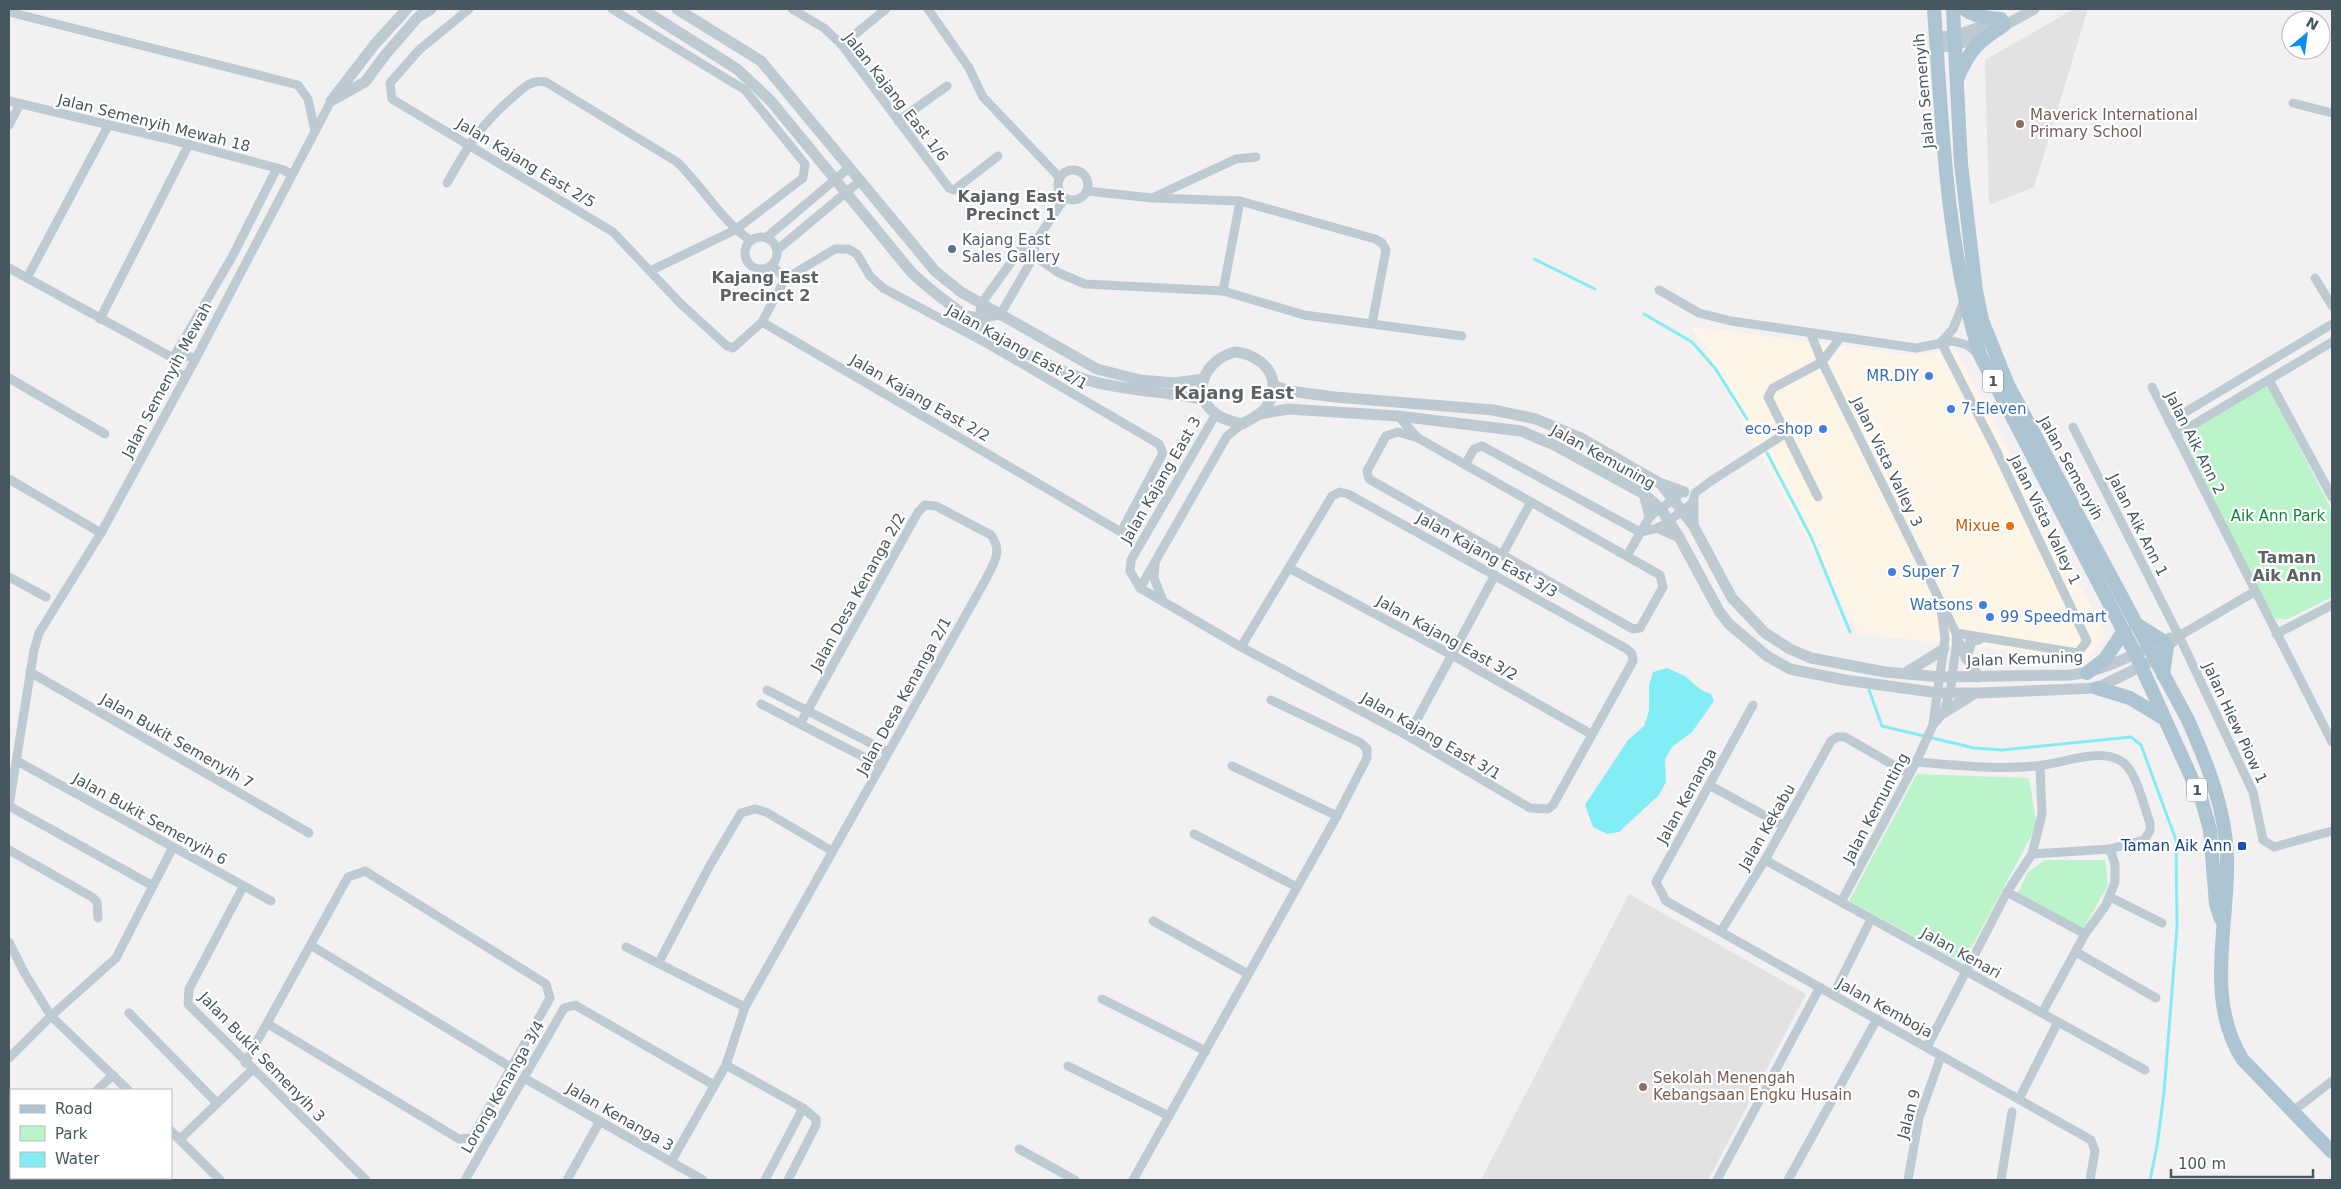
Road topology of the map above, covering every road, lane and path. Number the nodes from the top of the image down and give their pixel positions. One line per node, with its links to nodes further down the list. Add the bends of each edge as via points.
1 (407, 9): 23 (street, Jalan Semenyih Mewah)
2 (431, 9): 23 (street, via 418,17 365,82)
3 (469, 9): 32 (street, Jalan Kajang East 2/5, via 419,50 390,83 392,99)
4 (612, 9): 47 (street, via 745,90 805,164 803,178)
5 (642, 9): 39 (street, via 737,69 770,100)
6 (677, 9): 35 (street, via 761,61)
7 (792, 9): 19 (street, Jalan Kajang East 1/6, via 824,28)
8 (886, 9): 19 (street)
9 (928, 9): 38 (street, via 969,68 983,97)
10 (1934, 9): 18 (main road, Jalan Semenyih / 1)
11 (1953, 9): 17 (main road, Jalan Semenyih / 1)
12 (1964, 9): 16 (main road, via 1973,15)
13 (2019, 9): 16 (street)
14 (2034, 9): 16 (street)
15 (9, 12): 30 (street, via 298,85 308,99)
16 (2003, 22): 17 (street); 20 (main road, via 1973,48)
17 (1954, 41): 18 (street); 20 (main road, Jalan Semenyih / 1)
18 (1936, 42): 61 (main road, Jalan Semenyih / 1, via 1948,178)
19 (842, 46): 27 (street, Jalan Kajang East 1/6)
20 (1957, 81): 128 (main road, Jalan Semenyih / 1, via 1968,226 1982,320 2008,385)
21 (947, 86): 27 (street)
22 (9, 101): 25 (street, Jalan Semenyih Mewah 18)
23 (331, 101): 30 (street, Jalan Semenyih Mewah)
24 (2293, 103): 26 (street)
25 (20, 104): 28 (street); 29 (street, Jalan Semenyih Mewah 18)
26 (2332, 113)
27 (898, 121): 33 (street, Jalan Kajang East 1/6, via 951,190)
28 (9, 125)
29 (108, 126): 31 (street, Jalan Semenyih Mewah 18); 56 (street)
30 (315, 131): 37 (street, Jalan Semenyih Mewah)
31 (189, 144): 36 (street, Jalan Semenyih Mewah 18); 67 (street)
32 (469, 144): 41 (street); 47 (street, via 488,118 528,84 546,82 677,162); 55 (street, Jalan Kajang East 2/5, via 613,232)
33 (998, 156)
34 (1256, 157): 45 (street, via 1236,159)
35 (850, 167): 39 (street); 40 (street)
36 (277, 168): 37 (street, Jalan Semenyih Mewah 18); 78 (street)
37 (291, 175): 79 (street, Jalan Semenyih Mewah)
38 (1060, 178): 43 (street, via 1069,170 1082,172 1088,183); 44 (street, via 1059,191)
39 (836, 179): 42 (street); 48 (street)
40 (861, 180): 42 (street); 62 (street, via 935,271)
41 (447, 183)
42 (847, 191): 51 (street); 64 (street, via 912,273)
43 (1087, 192): 44 (street, via 1077,200); 45 (street)
44 (1065, 198): 50 (street)
45 (1152, 198): 46 (street)
46 (1240, 200): 59 (street); 69 (street, via 1382,243 1386,250)
47 (735, 230): 49 (street); 55 (street)
48 (767, 237): 49 (street); 51 (street)
49 (751, 241): 53 (street, via 746,249 749,263 758,268)
50 (1035, 242): 52 (street); 62 (street, via 1020,250)
51 (777, 250): 53 (street, via 777,258)
52 (1034, 256): 59 (street, via 1085,284); 65 (street)
53 (772, 265): 58 (street)
54 (9, 268): 56 (street)
55 (650, 271): 68 (street, Jalan Kajang East 2/5, via 680,304 727,346 733,348)
56 (27, 278): 67 (street)
57 (2315, 278): 63 (street)
58 (785, 280): 68 (street); 111 (street, Jalan Kajang East 2/1, via 836,248 848,249 857,254 870,276 883,288 988,344 1159,444 1164,453)
59 (1223, 290): 69 (street, via 1304,315)
60 (1660, 290): 72 (street, via 1699,313)
61 (1966, 298): 75 (street, via 1953,329); 77 (main road, Jalan Semenyih / 1)
62 (981, 304): 65 (street); 66 (street)
63 (2332, 306)
64 (964, 315): 66 (street); 71 (street)
65 (1000, 315): 66 (street); 83 (street, via 1097,369 1140,380 1174,383)
66 (982, 318): 71 (street)
67 (100, 319): 78 (street)
68 (762, 322): 111 (street, Jalan Kajang East 2/2)
69 (1372, 324): 73 (street)
70 (2332, 324): 91 (street)
71 (991, 331): 87 (street, via 1073,376 1103,384)
72 (1811, 334): 74 (street); 80 (street, Jalan Vista Valley 3)
73 (1462, 336)
74 (1840, 338): 75 (street, via 1916,348); 80 (street)
75 (1941, 342): 77 (street, via 1967,345); 133 (street, Jalan Vista Valley 1, via 2087,641 2078,654)
76 (2332, 342): 84 (street)
77 (1980, 355): 129 (main road, Jalan Semenyih / 1)
78 (178, 357): 79 (street); 82 (street, via 175,370)
79 (196, 360): 82 (street, Jalan Semenyih Mewah)
80 (1822, 362): 94 (street, via 1773,388 1768,397); 126 (street, Jalan Vista Valley 3)
81 (9, 378): 95 (street)
82 (185, 378): 113 (street, Jalan Semenyih Mewah)
83 (1204, 379): 85 (street, via 1215,360 1224,355 1246,353 1265,365); 87 (street)
84 (2269, 380): 96 (street); 103 (street)
85 (1273, 385): 89 (street, via 1272,396); 100 (street, Jalan Kemuning, via 1335,397 1493,410 1536,419 1580,438)
86 (2152, 387): 91 (street, Jalan Aik Ann 2)
87 (1205, 400): 88 (street)
88 (1216, 414): 92 (street); 122 (street, Jalan Kajang East 3, via 1131,560 1130,571)
89 (1260, 414): 90 (street, Jalan Kemuning, via 1288,409); 92 (street)
90 (1398, 416): 97 (street); 101 (street, Jalan Kemuning, via 1521,431 1554,445)
91 (2169, 422): 96 (street, Jalan Aik Ann 2)
92 (1242, 424): 118 (street, via 1227,436)
93 (2073, 427): 131 (street, Jalan Aik Ann 1)
94 (1786, 433): 102 (street); 105 (street, via 1711,480)
95 (104, 434)
96 (2176, 435): 123 (street, Jalan Aik Ann 2)
97 (1418, 438): 98 (street); 116 (street, via 1398,432 1386,436 1367,471 1369,479)
98 (1465, 465): 106 (street); 112 (street, via 1474,449 1482,446)
99 (9, 479): 113 (street)
100 (1661, 484): 104 (street, Jalan Kemuning); 105 (street)
101 (1644, 494): 107 (street, Jalan Kemuning); 108 (street)
102 (1818, 497)
103 (2332, 497)
104 (1674, 499): 105 (street, Jalan Kemuning); 107 (street)
105 (1689, 500): 109 (street); 142 (street, Jalan Kemuning, via 1693,525 1732,598 1765,634 1790,650 1811,658)
106 (1531, 502): 116 (street); 117 (street)
107 (1660, 508): 108 (street); 109 (street, Jalan Kemuning)
108 (1650, 516): 112 (street)
109 (1669, 520): 110 (street); 114 (street, Jalan Kemuning)
110 (1659, 528): 112 (street); 114 (street)
111 (1122, 532)
112 (1640, 532): 117 (street)
113 (101, 533): 141 (street, Jalan Semenyih Mewah, via 39,633)
114 (1680, 538): 149 (street, Jalan Kemuning, via 1719,611 1767,656 1790,669 1844,680)
115 (998, 554): 154 (street, Jalan Desa Kenanga 2/2, via 991,535 936,506 925,505 918,512); 163 (street, Jalan Desa Kenanga 2/1)
116 (1502, 554): 117 (street, via 1636,630 1663,587 1663,580)
117 (1627, 556)
118 (1155, 562): 122 (street); 125 (street, via 1154,578)
119 (1289, 568): 120 (street, Jalan Kajang East 3/3, via 1332,496 1340,492); 135 (street); 138 (street, Jalan Kajang East 3/2)
120 (1495, 575): 136 (street, Jalan Kajang East 3/3); 138 (street)
121 (9, 577): 124 (street)
122 (1140, 588): 125 (street, Jalan Kajang East 3/1)
123 (2254, 592): 130 (street, Jalan Aik Ann 2); 131 (street)
124 (46, 597)
125 (1163, 601): 135 (street, Jalan Kajang East 3/1)
126 (1940, 602): 132 (street, Jalan Vista Valley 3); 137 (street, Jalan Vista Valley 3)
127 (2332, 605): 130 (street)
128 (2135, 623): 134 (main road); 140 (main road, Jalan Semenyih / 1)
129 (2124, 631): 140 (main road, Jalan Semenyih / 1); 143 (main road, via 2105,659)
130 (2276, 634): 159 (street, Jalan Aik Ann 2)
131 (2179, 636): 134 (street); 174 (street, Jalan Hiew Piow 1, via 2253,792 2263,840 2274,846)
132 (1956, 637): 133 (street, Jalan Vista Valley 1); 139 (street); 145 (street)
133 (1978, 639): 139 (street, via 1971,641)
134 (2165, 644): 140 (street); 144 (main road)
135 (1242, 647): 161 (street, Jalan Kajang East 3/1)
136 (1627, 649): 160 (street, Jalan Kajang East 3/1, via 1633,661)
137 (1944, 649): 142 (street); 145 (street, Jalan Vista Valley 3)
138 (1452, 655): 160 (street, Jalan Kajang East 3/2); 161 (street)
139 (1966, 658): 146 (street)
140 (2145, 658): 143 (street, Jalan Kemuning); 144 (main road, Jalan Semenyih / 1); 147 (street, Jalan Kemuning); 156 (main road, Jalan Semenyih / 1)
141 (30, 672): 164 (street, Jalan Semenyih Mewah); 175 (street, Jalan Bukit Semenyih 7)
142 (1906, 673): 145 (street, Jalan Kemuning)
143 (2087, 673): 146 (street, Jalan Kemuning)
144 (2163, 675): 195 (main road, Jalan Semenyih / 1, via 2206,760 2216,793 2227,857)
145 (1947, 677): 146 (street, Jalan Kemuning); 149 (street)
146 (1978, 677)
147 (2097, 688): 150 (street, Jalan Kemuning); 156 (main road, via 2130,698)
148 (767, 690): 154 (street)
149 (1944, 693): 150 (street, Jalan Kemuning); 155 (street); 158 (street)
150 (1979, 693): 155 (street)
151 (1271, 700): 172 (street, via 1361,742 1367,749 1367,758)
152 (761, 704): 157 (street)
153 (1753, 705): 170 (street, Jalan Kenanga)
154 (808, 711): 157 (street, Jalan Desa Kenanga 2/2); 163 (street)
155 (1943, 713): 158 (street)
156 (2163, 719): 195 (main road, Jalan Semenyih / 1, via 2202,801 2210,830 2216,904)
157 (800, 724): 166 (street)
158 (1932, 728): 165 (street, Jalan Kemunting)
159 (2330, 728): 162 (street, Jalan Aik Ann 2)
160 (1591, 734): 161 (street, Jalan Kajang East 3/1, via 1553,805 1540,810 1502,793)
161 (1408, 736)
162 (2332, 742)
163 (888, 752): 166 (street, Jalan Desa Kenanga 2/1)
164 (17, 760): 171 (street, Jalan Semenyih Mewah); 177 (street, Jalan Bukit Semenyih 6)
165 (1916, 762): 168 (street); 169 (street, Jalan Kemunting)
166 (881, 766): 180 (street, Jalan Desa Kenanga 2/1)
167 (1232, 766): 172 (street)
168 (2040, 766): 179 (street, via 2104,755 2121,760 2129,768 2150,822 2150,831 2144,840); 181 (street, via 2042,814)
169 (1909, 774): 173 (street, Jalan Kekabu, via 1844,737 1837,737 1831,741); 190 (street, Jalan Kemunting)
170 (1709, 785): 173 (street); 189 (street, Jalan Kenanga, via 1656,882)
171 (9, 806): 183 (street)
172 (1337, 816): 185 (street)
173 (1784, 826): 182 (street, Jalan Kekabu)
174 (2332, 831)
175 (310, 833)
176 (1194, 834): 185 (street)
177 (173, 847): 183 (street); 184 (street, Jalan Bukit Semenyih 6)
178 (9, 850): 191 (street, via 92,896 97,902)
179 (2110, 850): 181 (street); 187 (street, via 2115,864 2115,882)
180 (832, 851): 202 (street, via 766,812 755,809 741,813); 209 (street, Jalan Desa Kenanga 2/1)
181 (2032, 854): 186 (street)
182 (1765, 860): 190 (street, Jalan Kenari); 196 (street, Jalan Kekabu)
183 (153, 886): 212 (street, via 116,958)
184 (243, 887): 188 (street, Jalan Bukit Semenyih 6); 221 (street, Jalan Bukit Semenyih 3, via 187,998 188,1004)
185 (1297, 887): 204 (street)
186 (2007, 892): 197 (street); 203 (street)
187 (2110, 897): 194 (street); 197 (street)
188 (271, 901)
189 (1666, 901): 196 (street, Jalan Kemboja)
190 (1841, 902): 192 (street, Jalan Kenari)
191 (98, 918)
192 (1871, 919): 203 (street, Jalan Kenari); 206 (street)
193 (1152, 921): 204 (street)
194 (2162, 923)
195 (2222, 923): 234 (main road, Jalan Semenyih / 1, via 2222,999 2232,1043 2243,1060)
196 (1721, 931): 205 (street, Jalan Kemboja)
197 (2085, 934): 201 (street)
198 (9, 942): 212 (street, via 24,974)
199 (312, 946): 215 (street); 223 (street); 223 (street, via 348,877 366,871 546,984 550,998)
200 (626, 947): 202 (street)
201 (2076, 952): 207 (street); 210 (street)
202 (659, 962): 209 (street)
203 (1966, 971): 210 (street, Jalan Kenari); 216 (street)
204 (1248, 974): 217 (street)
205 (1820, 987): 206 (street, Jalan Kemboja); 252 (street)
206 (1833, 995): 213 (street, Jalan Kemboja)
207 (2156, 998)
208 (1102, 999): 217 (street)
209 (744, 1007): 220 (street, Jalan Desa Kenanga 2/1)
210 (2042, 1013): 214 (street, Jalan Kenari)
211 (128, 1014): 232 (street)
212 (51, 1016): 219 (street); 225 (street)
213 (1876, 1019): 216 (street, Jalan Kemboja); 253 (street)
214 (2058, 1022): 224 (street, Jalan Kenari); 231 (street)
215 (268, 1024): 221 (street); 223 (street, via 459,1139 472,1138)
216 (1927, 1047): 218 (street, Jalan Kemboja)
217 (1206, 1050): 236 (street)
218 (1941, 1056): 231 (street, Jalan Kemboja); 254 (street, Jalan 9, via 1919,1118)
219 (9, 1058)
220 (726, 1065): 228 (street, Jalan Desa Kenanga 2/1); 233 (street)
221 (249, 1066): 232 (street); 244 (street, Jalan Bukit Semenyih 3)
222 (1068, 1066): 236 (street)
223 (512, 1068)
224 (2145, 1070)
225 (113, 1075): 229 (street); 230 (street)
226 (524, 1078): 228 (street, Lorong Kenanga 3/4, via 564,1008 575,1005); 237 (street, Jalan Kenanga 3); 245 (street, Lorong Kenanga 3/4)
227 (2332, 1081): 234 (street, via 2310,1095)
228 (714, 1085): 242 (street, Jalan Desa Kenanga 2/1)
229 (98, 1089)
230 (127, 1089)
231 (2019, 1099): 256 (street, Jalan Kemboja, via 2091,1140 2095,1151)
232 (218, 1103): 239 (street)
233 (803, 1108): 248 (street); 249 (street, via 814,1115 816,1125)
234 (2294, 1111): 241 (main road, Jalan Semenyih / 1)
235 (2012, 1112): 255 (street)
236 (1169, 1116): 251 (street)
237 (600, 1121): 242 (street, Jalan Kenanga 3); 246 (street)
238 (172, 1132): 239 (street)
239 (180, 1140): 243 (street)
240 (1018, 1149): 250 (street)
241 (2332, 1152)
242 (671, 1162): 247 (street, Jalan Kenanga 3)
243 (220, 1180)
244 (366, 1180)
245 (465, 1180)
246 (566, 1180)
247 (703, 1180)
248 (766, 1180)
249 (788, 1180)
250 (1075, 1180)
251 (1133, 1180)
252 (1717, 1180)
253 (1788, 1180)
254 (1906, 1180)
255 (2001, 1180)
256 (2090, 1180)

